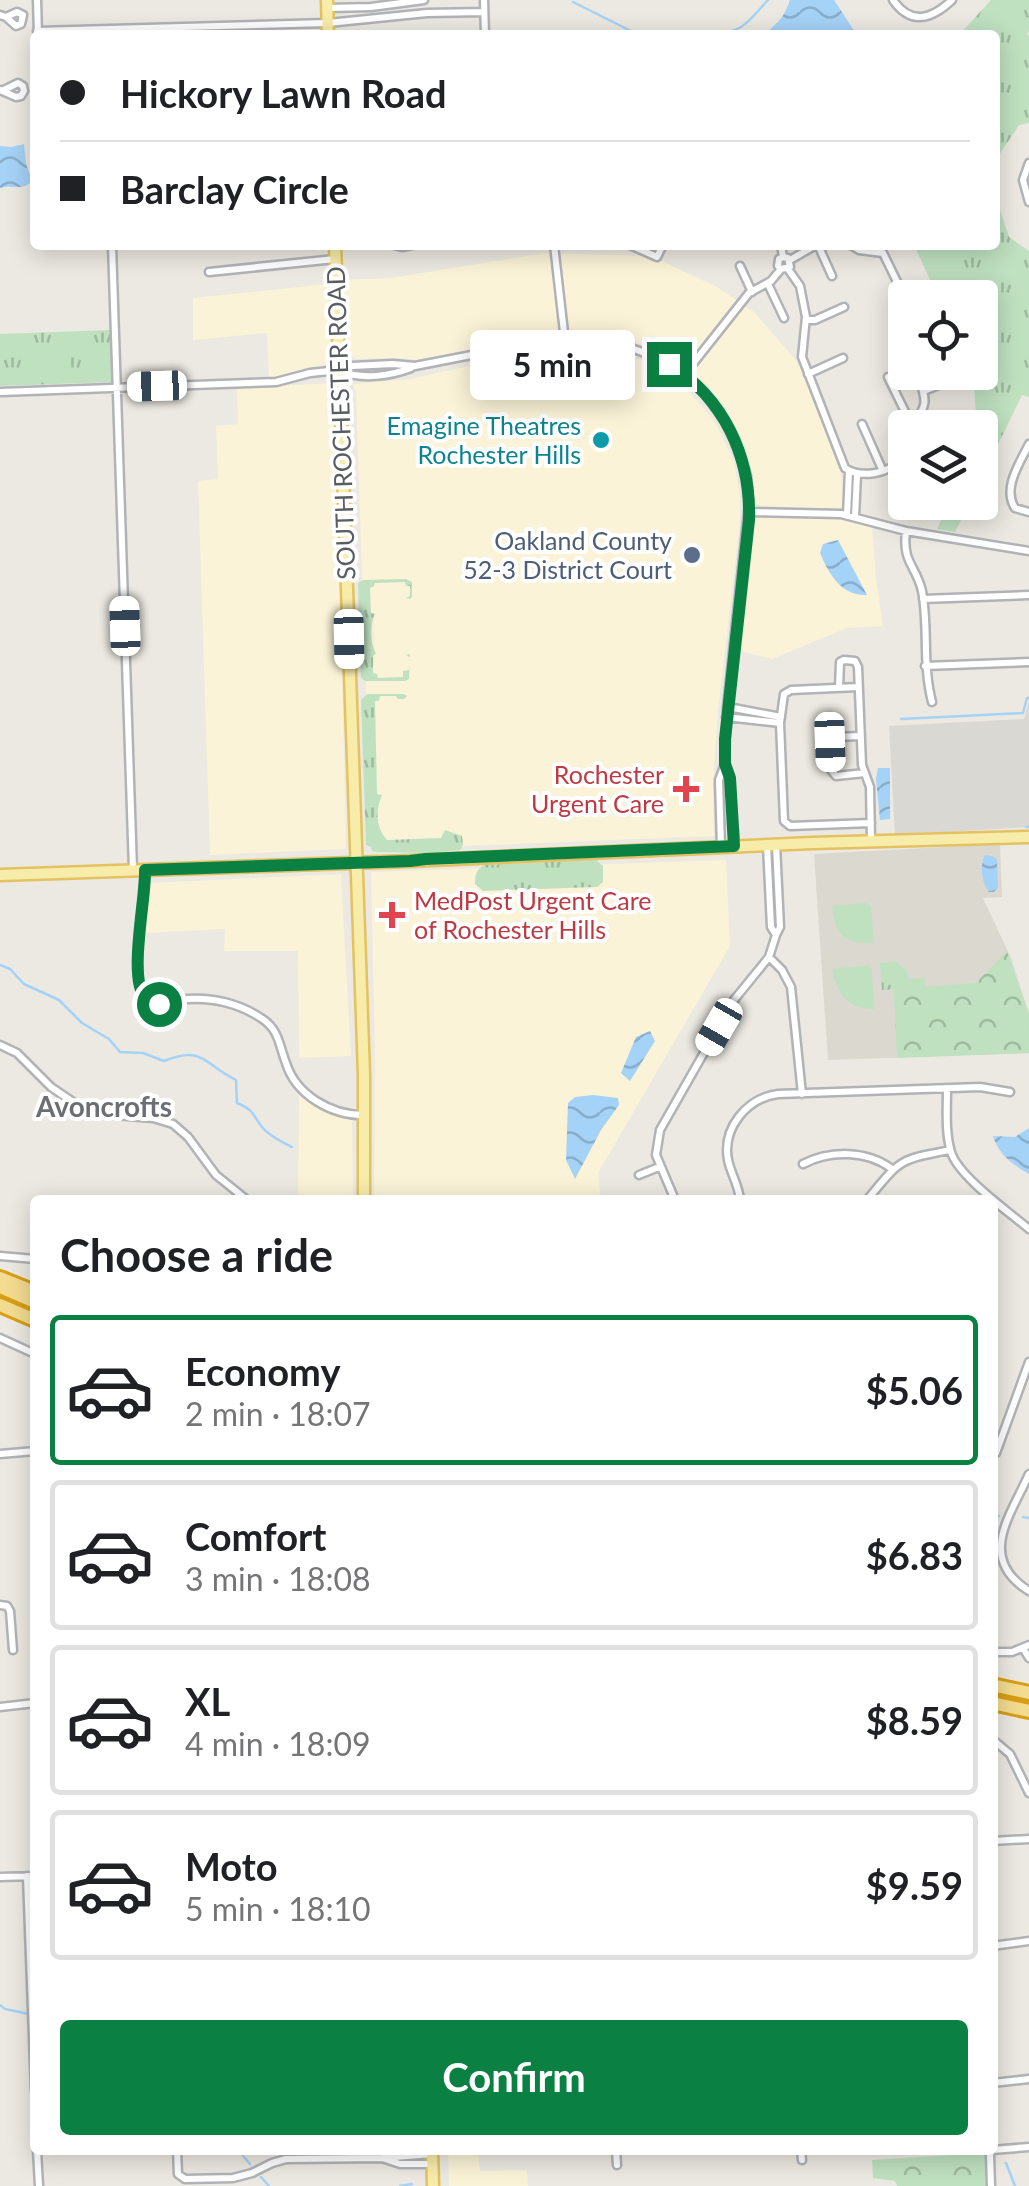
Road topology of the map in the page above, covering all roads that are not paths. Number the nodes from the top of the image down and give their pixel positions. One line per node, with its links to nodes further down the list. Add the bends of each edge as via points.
1 (37, 0): 9 (street)
2 (424, 0): 6 (street)
3 (484, 0): 7 (street)
4 (893, 0): 5 (street, via 922,17)
5 (952, 0)
6 (327, 4): 8 (main road)
7 (484, 12): 8 (street); 11 (street)
8 (328, 29): 10 (street)
9 (38, 30)
10 (256, 30)
11 (486, 30)
12 (1029, 163): 13 (street, via 1023,180)
13 (1029, 202)
14 (112, 250): 37 (street)
15 (335, 250): 21 (main road, SOUTH ROCHESTER ROAD)
16 (555, 250): 32 (street)
17 (782, 250): 22 (street)
18 (809, 250): 22 (street)
19 (819, 250): 25 (street)
20 (881, 250): 26 (street)
21 (336, 259): 24 (street); 34 (main road, SOUTH ROCHESTER ROAD)
22 (786, 264): 27 (street); 31 (street, via 801,290)
23 (740, 266): 28 (street)
24 (209, 272)
25 (832, 276)
26 (896, 280)
27 (768, 284): 28 (street); 30 (street)
28 (752, 292): 36 (street)
29 (844, 306): 31 (street)
30 (784, 318)
31 (806, 320): 35 (street, via 801,352)
32 (565, 341): 34 (street, via 415,366); 36 (street, via 632,348)
33 (843, 358): 35 (street)
34 (339, 370): 37 (street, via 276,382); 73 (main road, SOUTH ROCHESTER ROAD)
35 (808, 374): 46 (street, via 843,464)
36 (684, 375): 47 (street, via 734,436 747,476)
37 (117, 388): 39 (street); 74 (street)
38 (929, 390): 40 (street)
39 (0, 392)
40 (924, 392): 41 (street)
41 (923, 410)
42 (862, 424): 45 (street)
43 (1029, 444): 48 (street, via 1009,494 1015,508)
44 (888, 467): 45 (street)
45 (882, 470): 46 (street)
46 (853, 473): 49 (street)
47 (749, 512): 49 (street); 59 (street)
48 (1029, 512)
49 (851, 516): 50 (street)
50 (906, 532): 51 (street); 53 (street, via 905,552)
51 (1029, 551)
52 (1029, 595): 53 (street)
53 (923, 599): 55 (street)
54 (1029, 662): 55 (street)
55 (925, 666): 58 (street)
56 (858, 687): 57 (street); 57 (street, via 857,664 848,660 839,664); 62 (street)
57 (840, 688): 61 (street, via 788,690)
58 (932, 702)
59 (728, 707): 60 (street); 61 (street)
60 (726, 717): 61 (street); 63 (street)
61 (781, 720): 67 (street, via 786,824)
62 (860, 736): 64 (street); 64 (street, via 831,739 830,770 836,776)
63 (725, 764): 65 (street); 66 (street)
64 (864, 774): 67 (street)
65 (720, 792): 66 (street, via 724,808); 72 (street)
66 (732, 807): 71 (street)
67 (871, 823): 69 (street)
68 (1029, 837): 69 (main road)
69 (871, 841): 70 (main road)
70 (771, 845): 71 (main road); 76 (street, via 776,935)
71 (734, 846): 72 (main road)
72 (721, 847): 73 (main road)
73 (356, 862): 74 (main road); 81 (main road, SOUTH ROCHESTER ROAD)
74 (139, 870): 75 (main road); 81 (street, via 139,981 145,999 205,999 255,1014 274,1030 287,1068 305,1092 337,1112)
75 (0, 876)
76 (769, 957): 80 (street, via 790,987); 84 (street, via 734,1000 662,1124)
77 (0, 1045): 87 (street, via 79,1106 173,1124)
78 (947, 1088): 79 (street); 80 (street); 82 (street)
79 (1010, 1092)
80 (802, 1094): 90 (street, via 764,1097 738,1118 728,1150)
81 (364, 1115): 88 (main road, SOUTH ROCHESTER ROAD)
82 (950, 1150): 85 (street, via 910,1157); 92 (street)
83 (803, 1164): 85 (street, via 859,1155)
84 (659, 1166): 86 (street); 89 (street)
85 (892, 1170): 91 (street)
86 (639, 1175)
87 (241, 1195)
88 (364, 1195)
89 (673, 1195)
90 (739, 1195)
91 (871, 1195)
92 (990, 1195)
93 (998, 1202): 94 (street)
94 (1029, 1229)
95 (0, 1256): 96 (street)
96 (30, 1258)
97 (0, 1278): 99 (highway)
98 (0, 1287): 100 (highway)
99 (30, 1290)
100 (30, 1300)
101 (0, 1305): 102 (highway)
102 (30, 1318)
103 (0, 1338): 104 (street)
104 (30, 1352)
105 (1029, 1362): 106 (street)
106 (998, 1448)
107 (30, 1451): 108 (street)
108 (0, 1454)
109 (1029, 1474): 110 (street, via 1000,1547 1012,1577)
110 (1029, 1591)
111 (0, 1605): 113 (street, via 10,1611)
112 (1026, 1647): 114 (street); 115 (street)
113 (14, 1650)
114 (998, 1652)
115 (1029, 1658)
116 (998, 1686): 117 (highway)
117 (1029, 1694)
118 (30, 1703): 120 (street)
119 (998, 1704): 121 (highway)
120 (0, 1706)
121 (1029, 1711)
122 (998, 1743): 123 (street)
123 (1029, 1793)
124 (1029, 1839): 125 (street)
125 (998, 1841)
126 (30, 1876): 127 (street)
127 (0, 1877)
128 (1029, 1941): 129 (street)
129 (998, 1945)
130 (1029, 2080): 131 (street)
131 (998, 2083)
132 (1029, 2147): 133 (street)
133 (998, 2149)
134 (37, 2155): 144 (street)
135 (177, 2155): 136 (street, via 178,2174 186,2179 233,2178)
136 (299, 2155)
137 (323, 2155): 141 (street)
138 (616, 2155): 143 (street)
139 (802, 2155): 142 (street)
140 (990, 2155): 146 (street)
141 (432, 2156): 145 (main road)
142 (802, 2160)
143 (617, 2166)
144 (39, 2186)
145 (433, 2186)
146 (991, 2186)

